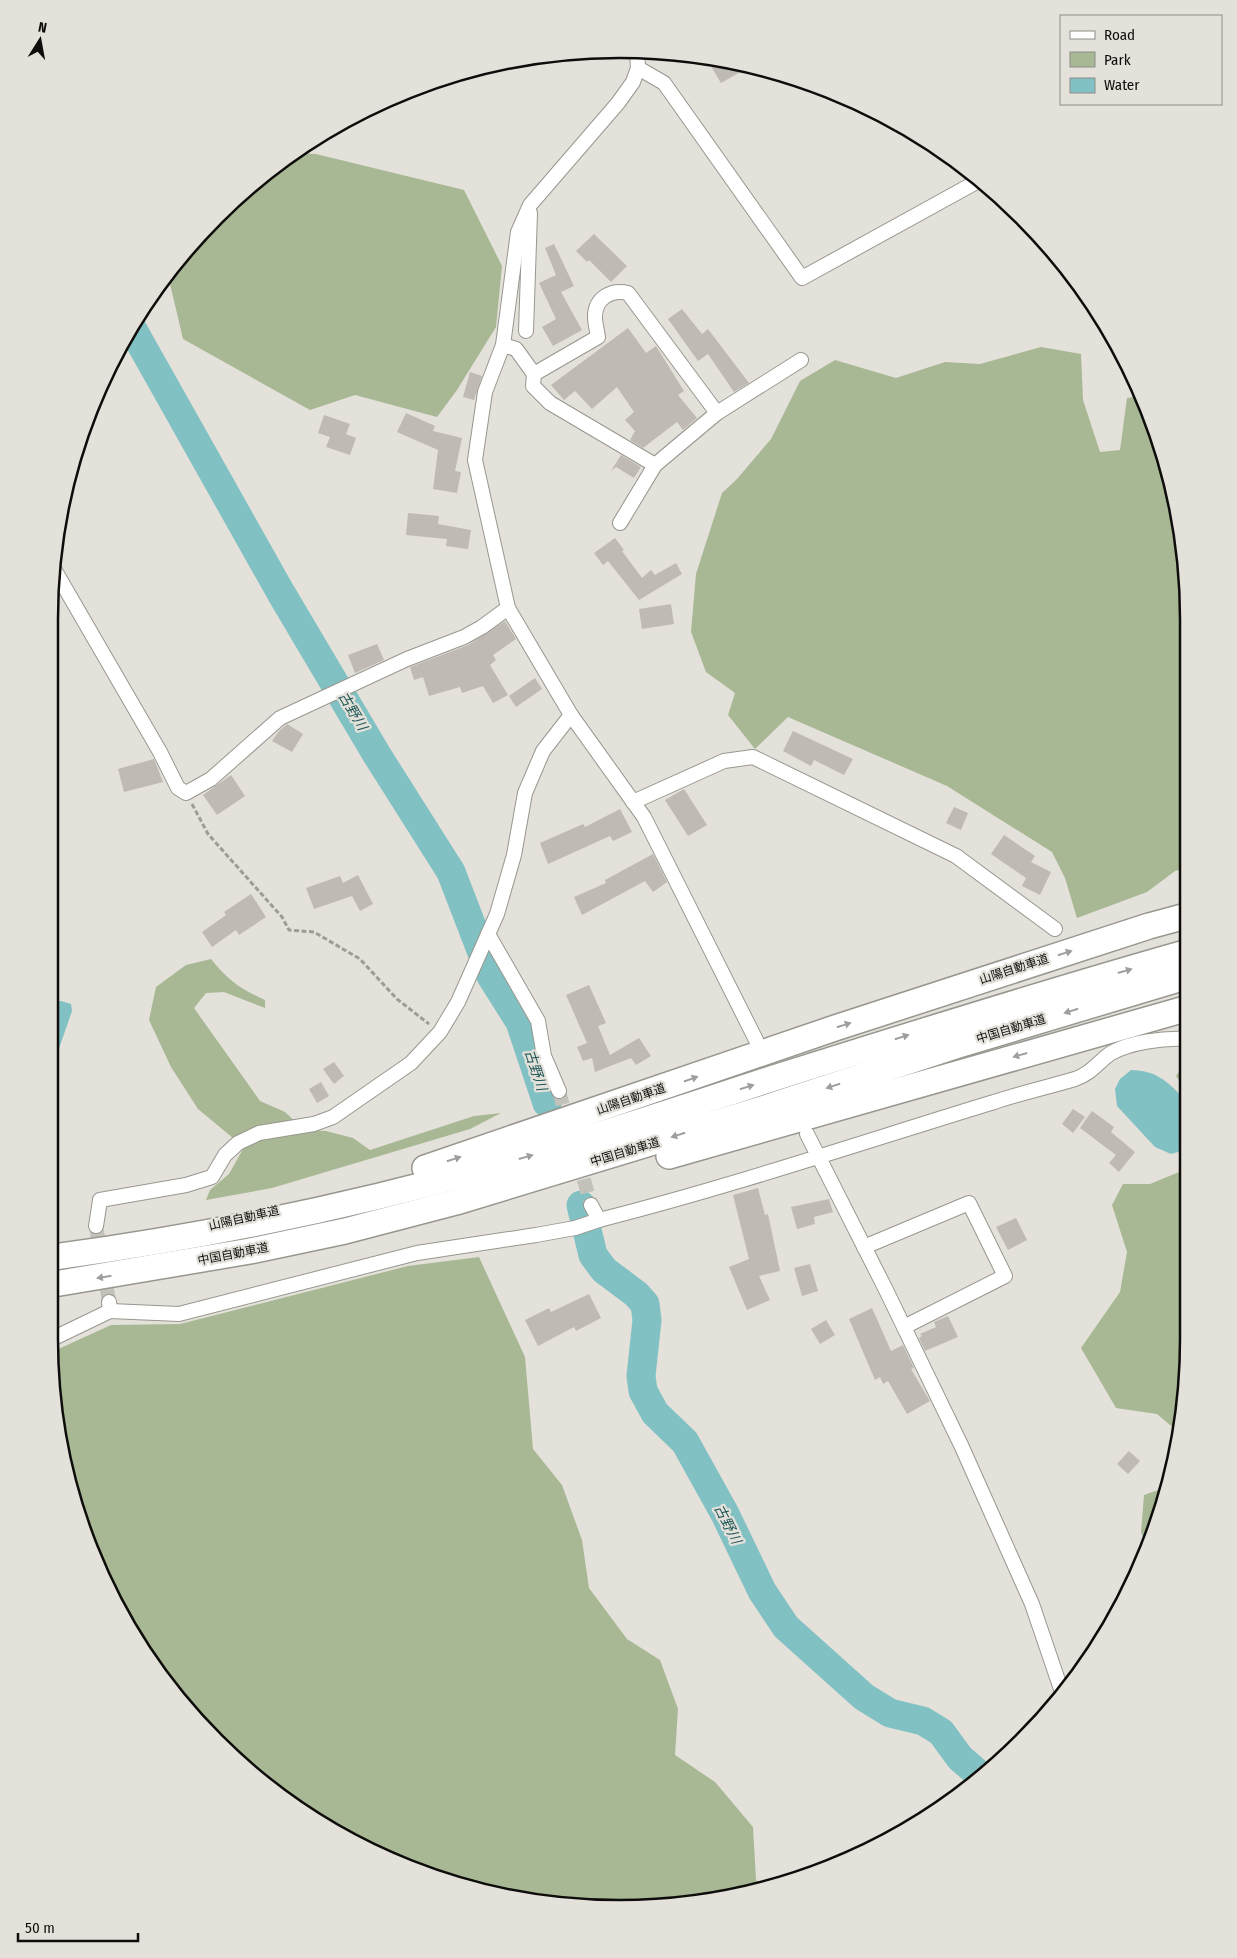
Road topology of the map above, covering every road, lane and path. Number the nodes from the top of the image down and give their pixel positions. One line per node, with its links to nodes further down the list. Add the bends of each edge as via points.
1 (637, 59): 2 (street)
2 (638, 68): 3 (street, via 664,83 802,278); 4 (street, via 618,104)
3 (973, 184)
4 (530, 204): 5 (street); 6 (street, via 518,232)
5 (526, 331)
6 (503, 344): 8 (street, via 516,349); 13 (street, via 485,392 475,460)
7 (801, 360): 9 (street)
8 (534, 374): 9 (street, via 598,337 595,317 598,304 609,293 619,291 628,293); 10 (street, via 533,386 550,403)
9 (717, 413): 10 (street)
10 (654, 465): 11 (street)
11 (620, 523)
12 (59, 578): 15 (street, via 178,788)
13 (508, 608): 14 (street); 15 (street, via 464,637 280,718 211,779)
14 (571, 715): 16 (street); 19 (street, via 543,751 525,793 514,855)
15 (186, 793): 23 (path, via 208,834 282,917 289,930 314,932 360,959 397,999)
16 (633, 802): 18 (street, via 724,761 753,757 956,856); 25 (street, via 644,817)
17 (1180, 918): 33 (highway, 山陽自動車道, one-way to 17, via 280,1210 423,1169 835,1028)
18 (1055, 929)
19 (488, 934): 23 (street, via 458,1002); 26 (street, via 538,1022 544,1056)
20 (1180, 954): 33 (highway, 中国自動車道, one-way to 20, via 318,1210 498,1165 945,1024)
21 (1180, 978): 34 (highway, 中国自動車道, one-way to 34, via 456,1202 336,1233)
22 (1180, 1010): 34 (highway, one-way to 34, via 457,1214 251,1256)
23 (440, 1032): 31 (street, via 411,1063 333,1117 314,1124 259,1133 238,1143 225,1155 212,1177 186,1185 100,1200)
24 (1180, 1039): 28 (street, via 1127,1047 1077,1078)
25 (756, 1040)
26 (559, 1091)
27 (807, 1134): 28 (street)
28 (819, 1158): 30 (street); 32 (street)
29 (591, 1205): 30 (street)
30 (599, 1220): 37 (street, via 574,1228 417,1253 178,1314 109,1306)
31 (96, 1226)
32 (864, 1247): 36 (street); 36 (street, via 969,1203 1005,1276)
33 (61, 1256)
34 (152, 1270): 35 (highway, 中国自動車道, one-way to 35)
35 (58, 1283)
36 (904, 1326): 38 (street, via 1032,1604)
37 (58, 1336)
38 (1060, 1686)

